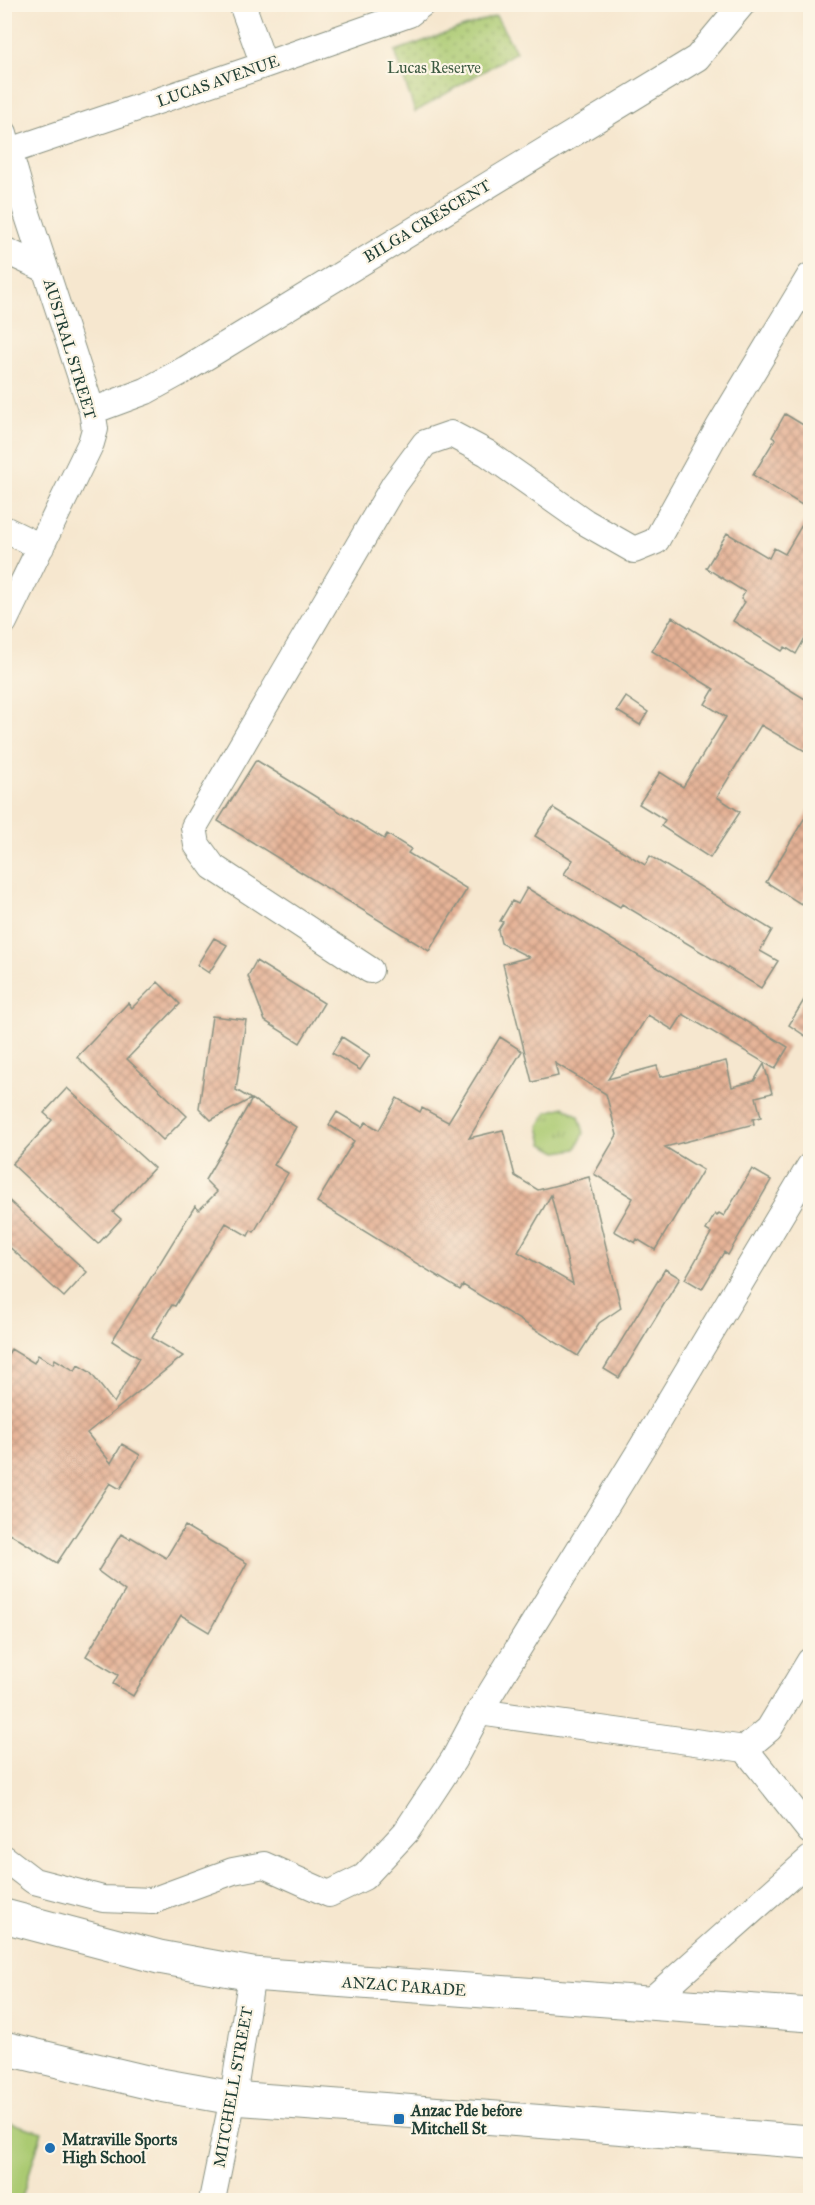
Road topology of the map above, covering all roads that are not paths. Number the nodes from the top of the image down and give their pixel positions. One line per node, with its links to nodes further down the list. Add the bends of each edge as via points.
1 (242, 4): 4 (street)
2 (422, 4): 4 (street, LUCAS AVENUE, via 409,14)
3 (742, 4): 9 (street, BILGA CRESCENT, via 697,58 186,369 147,391)
4 (264, 66): 5 (street, LUCAS AVENUE)
5 (7, 142): 7 (street, AUSTRAL STREET)
6 (4, 250): 7 (street)
7 (45, 269): 9 (street, AUSTRAL STREET)
8 (810, 276): 13 (street, via 656,541 634,550 585,522 488,453 451,434 425,443 394,485 194,826 197,845 213,867)
9 (92, 411): 11 (street, AUSTRAL STREET, via 91,443)
10 (4, 529): 11 (street)
11 (41, 547): 12 (street, AUSTRAL STREET)
12 (4, 622)
13 (370, 969)
14 (810, 1166): 16 (street)
15 (810, 1661): 17 (street, via 769,1729)
16 (479, 1712): 17 (street); 19 (street, via 454,1759 406,1832 364,1877 329,1894 264,1866 233,1871 152,1901 103,1899 34,1881)
17 (745, 1749): 18 (street)
18 (810, 1831)
19 (4, 1858)
20 (810, 1859): 23 (street)
21 (4, 1916): 22 (main road, ANZAC PARADE, via 159,1957)
22 (252, 1974): 23 (main road, ANZAC PARADE); 26 (street, MITCHELL STREET)
23 (647, 2004): 24 (main road, ANZAC PARADE)
24 (810, 2015)
25 (4, 2049): 26 (main road)
26 (233, 2098): 27 (main road); 28 (street, MITCHELL STREET)
27 (810, 2142)
28 (212, 2200)

